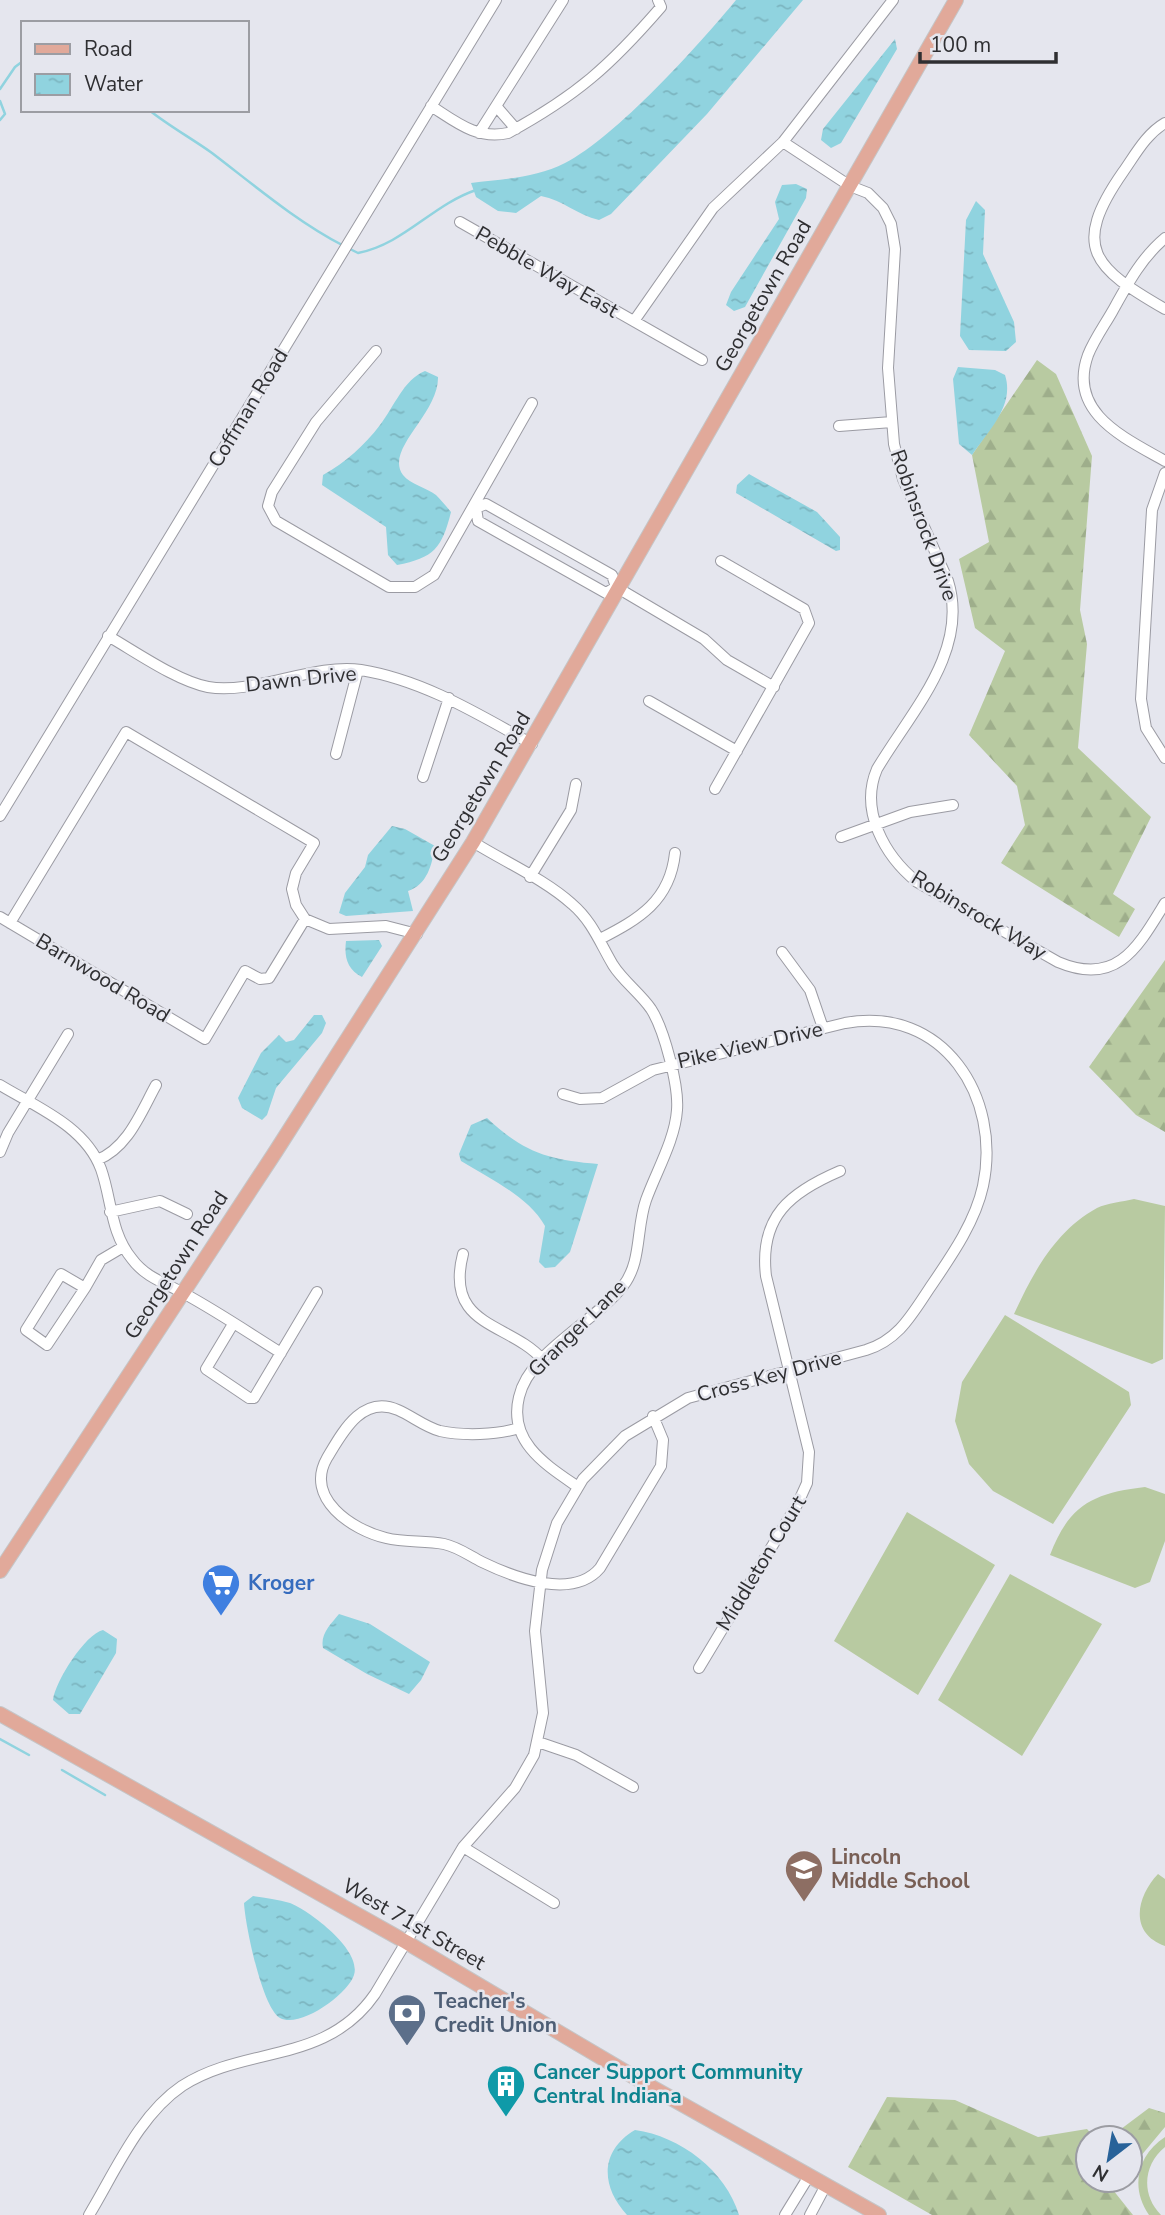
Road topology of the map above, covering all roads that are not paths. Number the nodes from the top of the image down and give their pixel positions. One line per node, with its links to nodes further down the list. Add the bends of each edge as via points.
1 (496, 0): 6 (street, Coffman Road)
2 (563, 0): 7 (street)
3 (893, 0): 11 (street)
4 (956, 0): 12 (main road, Georgetown Road)
5 (659, 4): 9 (street, via 622,52 577,93)
6 (432, 106): 10 (street); 28 (street, Coffman Road)
7 (496, 106): 9 (street); 10 (street)
8 (1165, 123): 15 (street, via 1146,139 1104,200 1096,220 1100,258)
9 (516, 129): 10 (street, via 495,136)
10 (479, 133)
11 (783, 142): 12 (street, Robinsrock Drive); 17 (street, via 713,208)
12 (850, 186): 21 (street, Robinsrock Drive, via 878,202 894,232 888,368); 27 (main road, Georgetown Road)
13 (460, 222): 17 (street, Pebble Way East)
14 (1165, 238): 15 (street)
15 (1126, 286): 16 (street); 23 (street, via 1087,358 1084,383 1104,425)
16 (1165, 309)
17 (634, 321): 19 (street, Pebble Way East)
18 (376, 351): 25 (street, via 316,422 270,495 270,513 279,523 386,585 407,589 434,575)
19 (702, 360)
20 (532, 403): 25 (street)
21 (892, 422): 22 (street); 42 (street, Robinsrock Drive, via 903,479 948,581 954,619 941,664 876,773 871,798)
22 (839, 426)
23 (1165, 461)
24 (1165, 473): 36 (street, via 1152,510 1141,699 1146,728)
25 (474, 507): 27 (street, via 486,504 612,575); 27 (street, via 478,521 606,593)
26 (721, 561): 30 (street, via 804,610 808,618 807,629)
27 (618, 589): 30 (street); 33 (main road, Georgetown Road)
28 (108, 636): 29 (street, Dawn Drive, via 190,681 212,688); 41 (street, Coffman Road)
29 (358, 670): 31 (street, Dawn Drive); 35 (street)
30 (774, 687): 34 (street)
31 (449, 698): 33 (street, Dawn Drive); 37 (street)
32 (649, 701): 34 (street)
33 (532, 744): 44 (main road, Georgetown Road)
34 (737, 751): 39 (street)
35 (336, 754)
36 (1165, 758)
37 (423, 777)
38 (576, 784): 46 (street, via 571,810)
39 (715, 789)
40 (953, 805): 42 (street)
41 (0, 816)
42 (876, 823): 43 (street); 47 (street, Robinsrock Way, via 892,857 917,882 1058,962 1079,969 1107,967 1135,950)
43 (841, 837)
44 (473, 842): 46 (street, Pike View Drive); 51 (main road, Georgetown Road)
45 (675, 853): 52 (street, via 667,886 654,906)
46 (530, 877): 52 (street, Pike View Drive, via 571,903)
47 (1165, 903)
48 (0, 916): 50 (street, Barnwood Road)
49 (305, 919): 50 (street, Barnwood Road, via 269,978 245,971 205,1039); 50 (street, via 294,901 293,881 314,843 126,732); 51 (street, via 326,928 386,926)
50 (10, 923)
51 (417, 934): 70 (main road, Georgetown Road)
52 (600, 939): 57 (street, Pike View Drive, via 613,965 663,1029)
53 (782, 952): 54 (street, via 810,990)
54 (823, 1028): 56 (street, Pike View Drive, via 866,1020 892,1021 930,1037); 57 (street, Pike View Drive)
55 (68, 1034): 61 (street)
56 (956, 1061): 75 (street, Cross Key Drive, via 976,1096 986,1137 983,1183 970,1223 906,1324 893,1336 870,1349)
57 (670, 1066): 60 (street, via 645,1073 602,1098); 74 (street, Granger Lane, via 677,1117 644,1206 632,1270 615,1294)
58 (0, 1085): 61 (street)
59 (156, 1085): 63 (street, via 121,1145)
60 (563, 1094)
61 (27, 1102): 62 (street); 63 (street, via 75,1132)
62 (0, 1152)
63 (97, 1160): 65 (street)
64 (840, 1171): 75 (street, Middleton Court, via 793,1196 779,1211 769,1234 766,1276)
65 (110, 1212): 66 (street, via 160,1201); 67 (street)
66 (187, 1214)
67 (123, 1247): 69 (street, via 102,1260); 70 (street, via 151,1277)
68 (463, 1254): 74 (street, via 461,1283 472,1311 487,1325 527,1344)
69 (85, 1288): 69 (street, via 50,1345 26,1331 59,1275)
70 (183, 1292): 72 (street); 79 (main road, Georgetown Road)
71 (317, 1292): 73 (street)
72 (233, 1324): 73 (street); 73 (street, via 206,1369 249,1398 256,1396)
73 (281, 1353)
74 (543, 1360): 77 (street, Granger Lane, via 520,1394)
75 (789, 1371): 76 (street, Cross Key Drive, via 708,1390); 81 (street, Middleton Court, via 809,1452 806,1487)
76 (653, 1416): 78 (street, Cross Key Drive, via 608,1450); 80 (street, via 663,1440 661,1466 600,1568 576,1584)
77 (519, 1428): 78 (street, via 537,1457); 80 (street, via 440,1431 399,1410 366,1410 355,1417 337,1443 321,1478 324,1494 339,1514 377,1535 443,1544 503,1572)
78 (578, 1486): 80 (street, Cross Key Drive, via 551,1538)
79 (0, 1571)
80 (540, 1580): 83 (street, Cross Key Drive, via 536,1649 543,1713)
81 (699, 1668)
82 (0, 1714): 87 (main road, West 71st Street)
83 (538, 1742): 84 (street, via 576,1755); 85 (street, Cross Key Drive, via 518,1784)
84 (633, 1787)
85 (463, 1847): 86 (street); 87 (street, Cross Key Drive)
86 (554, 1903)
87 (406, 1942): 88 (main road, West 71st Street); 90 (street, Cross Key Drive, via 370,2002 335,2034 204,2075 167,2098 146,2121)
88 (809, 2176): 89 (main road, West 71st Street); 91 (street)
89 (826, 2185): 92 (street); 93 (main road, West 71st Street)
90 (89, 2215)
91 (785, 2215)
92 (810, 2215)
93 (878, 2215)

